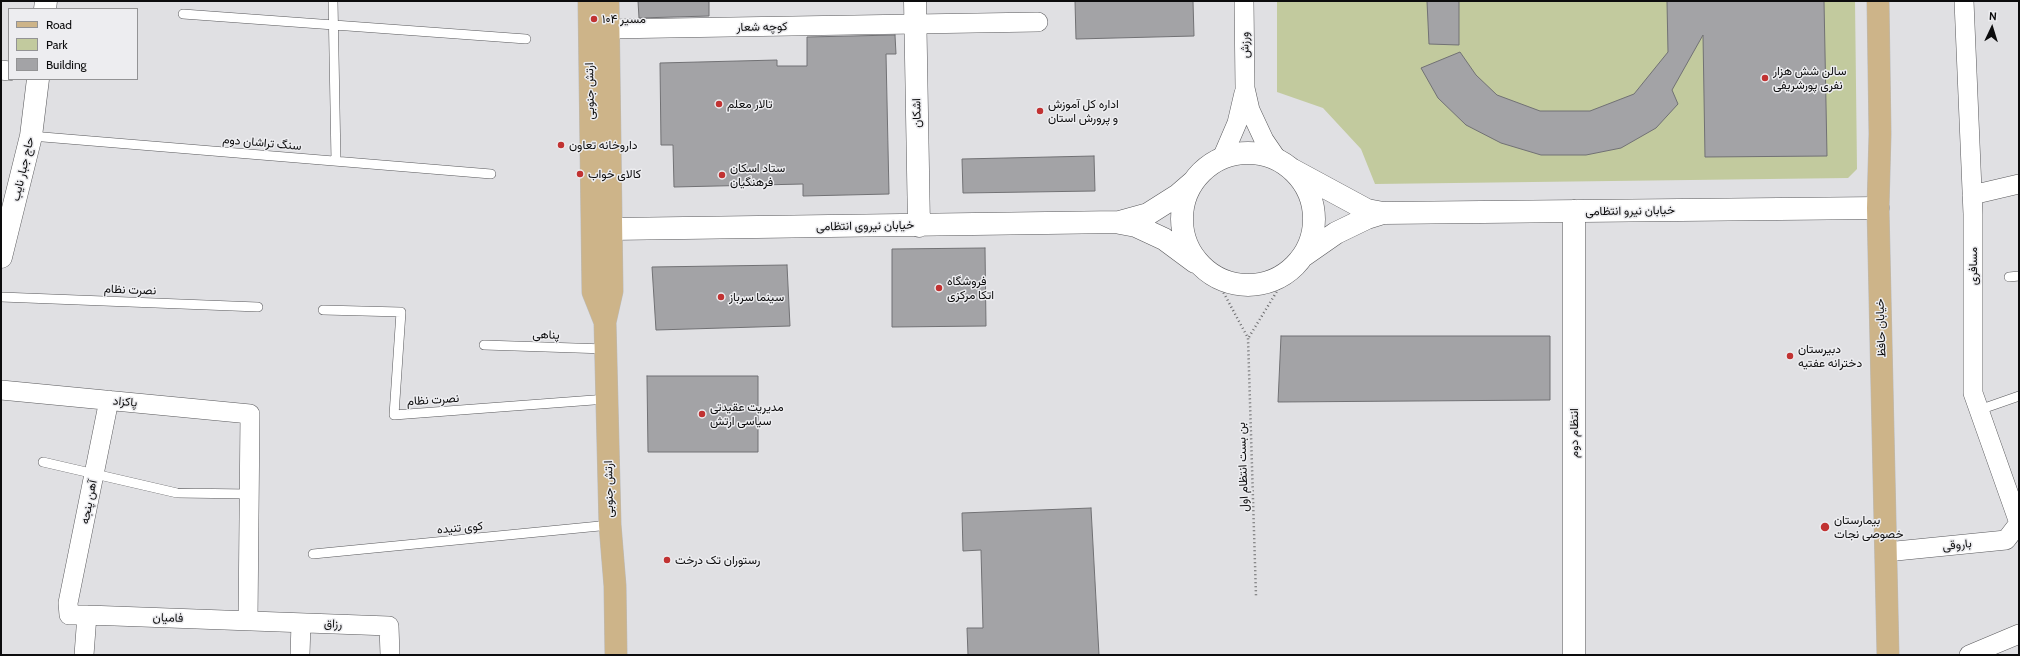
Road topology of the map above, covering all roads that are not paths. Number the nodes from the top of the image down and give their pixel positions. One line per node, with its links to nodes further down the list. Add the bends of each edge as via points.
1 (333, 1): 10 (lane)
2 (589, 1): 38 (main road, ارتش جنوبی, via 593,292)
3 (608, 1): 12 (main road, ارتش جنوبی)
4 (915, 1): 11 (street, اشکان)
5 (1244, 1): 15 (street, ورزش)
6 (1878, 1): 24 (main road, خیابان حافظ)
7 (1964, 1): 23 (street, مسافری)
8 (183, 14): 10 (lane)
9 (1038, 22): 11 (street, کوچه شعار)
10 (334, 24): 13 (lane); 18 (lane)
11 (915, 24): 12 (street, کوچه شعار); 28 (street, اشکان)
12 (608, 30): 29 (main road, ارتش جنوبی)
13 (526, 39)
14 (38, 80): 16 (street, حاج جبار نایب)
15 (1245, 88): 17 (street, ورزش, via 1237,123); 19 (street, ورزش, via 1256,124)
16 (31, 136): 18 (lane, سنگ تراشان دوم); 30 (street, حاج جبار نایب, via 11,205)
17 (1222, 158): 19 (street, via 1240,153 1259,154); 21 (street, via 1206,168)
18 (336, 161): 20 (lane, سنگ تراشان دوم)
19 (1285, 164): 26 (street, خیابان نیرو انتظامی, via 1366,210); 31 (street, via 1305,184 1314,220 1311,239)
20 (491, 174)
21 (1193, 182): 27 (street, خیابان نیروی انتظامی, via 1148,214); 32 (street, via 1185,199 1182,217 1184,236 1191,253)
22 (2019, 184): 23 (street)
23 (1972, 195): 45 (street, مسافری, via 1973,393)
24 (1878, 208): 25 (street, خیابان نیرو انتظامی); 51 (main road, خیابان حافظ)
25 (1574, 211): 26 (street, خیابان نیرو انتظامی); 62 (street, انتظام دوم)
26 (1383, 213): 31 (street, خیابان نیرو انتظامی, via 1366,218 1336,233)
27 (1119, 222): 28 (street, خیابان نیروی انتظامی); 32 (street, خیابان نیروی انتظامی, via 1136,226 1164,239)
28 (919, 226): 29 (street, خیابان نیروی انتظامی)
29 (612, 229): 38 (main road, ارتش جنوبی, via 612,291)
30 (1, 257)
31 (1297, 263): 32 (street, via 1274,280 1256,284 1237,284 1219,278)
32 (1209, 271)
33 (2019, 276): 34 (lane)
34 (2009, 277)
35 (1, 297): 36 (lane, نصرت نظام)
36 (258, 307)
37 (323, 310): 43 (lane, نصرت نظام, via 401,312 394,416)
38 (606, 322): 40 (main road, ارتش جنوبی)
39 (484, 345): 40 (lane, پناهی)
40 (606, 349): 43 (main road, ارتش جنوبی)
41 (1, 390): 44 (street, پاکزاد)
42 (2019, 396): 45 (lane)
43 (608, 399): 50 (main road, ارتش جنوبی)
44 (109, 400): 47 (street, آهن پنجه); 48 (street, پاکزاد, via 250,414)
45 (1979, 410): 49 (street, مسافری)
46 (43, 462): 47 (lane)
47 (94, 474): 48 (lane, via 177,493); 53 (street, آهن پنجه)
48 (249, 494): 55 (street)
49 (2019, 523): 51 (street, باروقی, via 2006,540)
50 (610, 526): 52 (lane, کوی تنیده); 61 (main road, ارتش جنوبی, via 615,586)
51 (1886, 552): 63 (main road, خیابان حافظ)
52 (313, 554)
53 (68, 603): 54 (street, فامیان, via 69,615)
54 (87, 615): 55 (street, فامیان); 58 (street)
55 (248, 621): 56 (street, رزاق)
56 (301, 623): 59 (street); 60 (street, رزاق, via 389,626)
57 (2019, 634): 64 (street)
58 (84, 655)
59 (300, 655)
60 (390, 655)
61 (616, 655)
62 (1574, 655)
63 (1888, 655)
64 (1969, 655)

